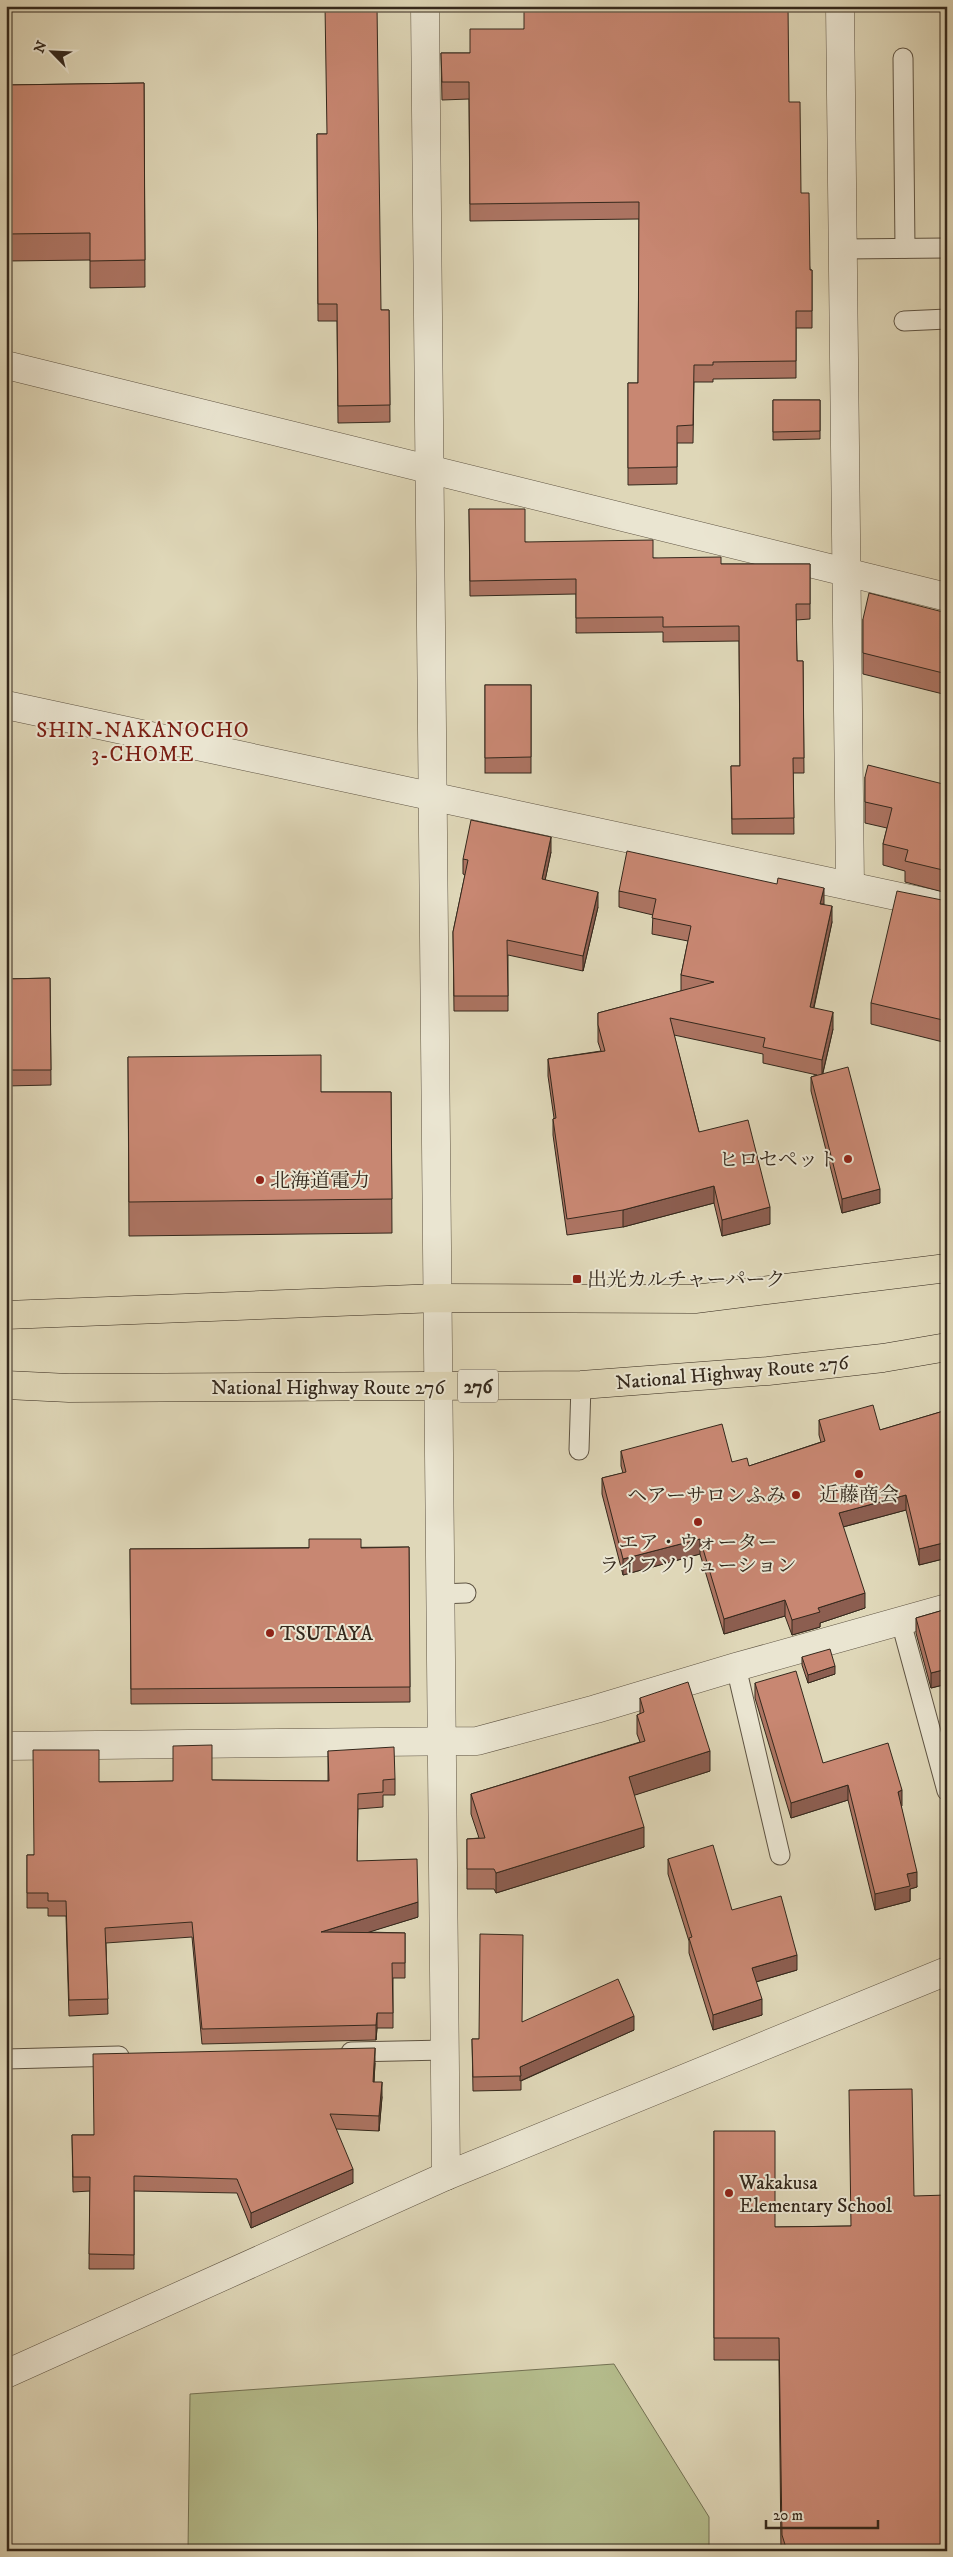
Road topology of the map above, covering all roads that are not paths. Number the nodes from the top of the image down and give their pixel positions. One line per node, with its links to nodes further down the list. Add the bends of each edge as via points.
1 (426, 6): 10 (street)
2 (840, 6): 6 (street)
3 (903, 58): 4 (lane)
4 (905, 248): 5 (lane); 6 (lane)
5 (947, 248)
6 (842, 249): 11 (street)
7 (947, 319): 8 (lane)
8 (904, 320)
9 (6, 365): 10 (street)
10 (430, 469): 11 (street); 14 (street)
11 (845, 573): 12 (street); 15 (street)
12 (947, 597)
13 (6, 705): 14 (street)
14 (434, 797): 15 (street); 18 (street)
15 (850, 886): 16 (street)
16 (947, 907)
17 (947, 1268): 18 (highway, via 695,1299)
18 (438, 1298): 19 (highway); 23 (street)
19 (6, 1315)
20 (947, 1347): 22 (highway, National Highway Route 276 / 276, via 768,1371)
21 (6, 1385): 23 (highway, National Highway Route 276 / 276, via 69,1388)
22 (581, 1385): 23 (highway, National Highway Route 276 / 276); 24 (lane)
23 (438, 1387): 28 (street, via 453,1593)
24 (579, 1450)
25 (947, 1608): 26 (street)
26 (901, 1622): 27 (street); 30 (lane)
27 (736, 1667): 28 (street, via 596,1710 476,1741); 31 (lane)
28 (442, 1741): 29 (street); 33 (street)
29 (6, 1746)
30 (947, 1791)
31 (780, 1855)
32 (947, 1972): 37 (street)
33 (445, 2050): 34 (lane); 37 (street)
34 (335, 2052)
35 (136, 2056): 36 (lane)
36 (6, 2059)
37 (446, 2176): 38 (street)
38 (6, 2374)

